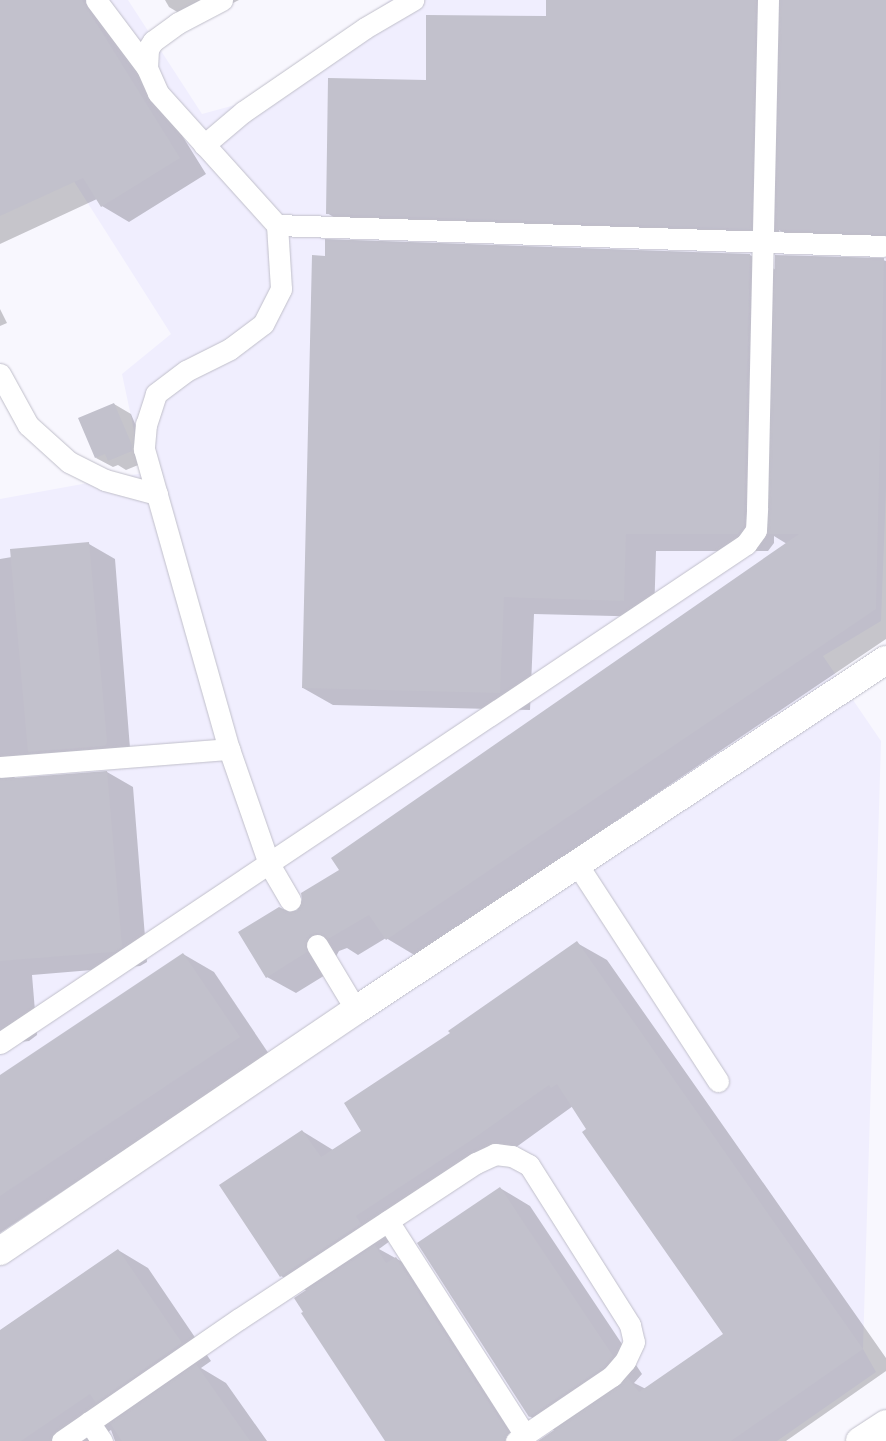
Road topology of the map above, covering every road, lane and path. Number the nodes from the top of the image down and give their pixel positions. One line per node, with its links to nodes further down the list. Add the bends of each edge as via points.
1 (96, 0): 5 (lane)
2 (222, 0): 5 (lane, via 153,40 148,49)
3 (413, 0): 6 (lane, via 365,28 243,112)
4 (768, 0): 8 (lane)
5 (147, 68): 6 (lane, via 158,93)
6 (204, 145): 7 (lane)
7 (277, 225): 8 (lane); 11 (lane, via 281,289 263,324 230,349 186,371 156,394 146,424 144,449)
8 (764, 240): 9 (lane); 15 (lane, via 756,530 746,544)
9 (884, 246)
10 (0, 374): 11 (lane, via 28,425 69,462 106,480)
11 (157, 494): 13 (lane)
12 (886, 660): 16 (street)
13 (229, 749): 14 (lane); 15 (lane)
14 (0, 767)
15 (269, 864): 17 (lane); 20 (lane)
16 (577, 864): 19 (street); 21 (lane)
17 (290, 900)
18 (317, 945): 19 (lane)
19 (356, 1010): 23 (street)
20 (0, 1043)
21 (718, 1081)
22 (388, 1221): 24 (lane); 26 (lane); 26 (lane, via 476,1163 495,1154 512,1156 529,1165 630,1325 634,1342 625,1361 612,1376)
23 (0, 1251)
24 (89, 1422): 27 (lane); 28 (lane)
25 (886, 1424): 29 (street)
26 (520, 1438)
27 (62, 1441)
28 (102, 1441)
29 (860, 1441)

